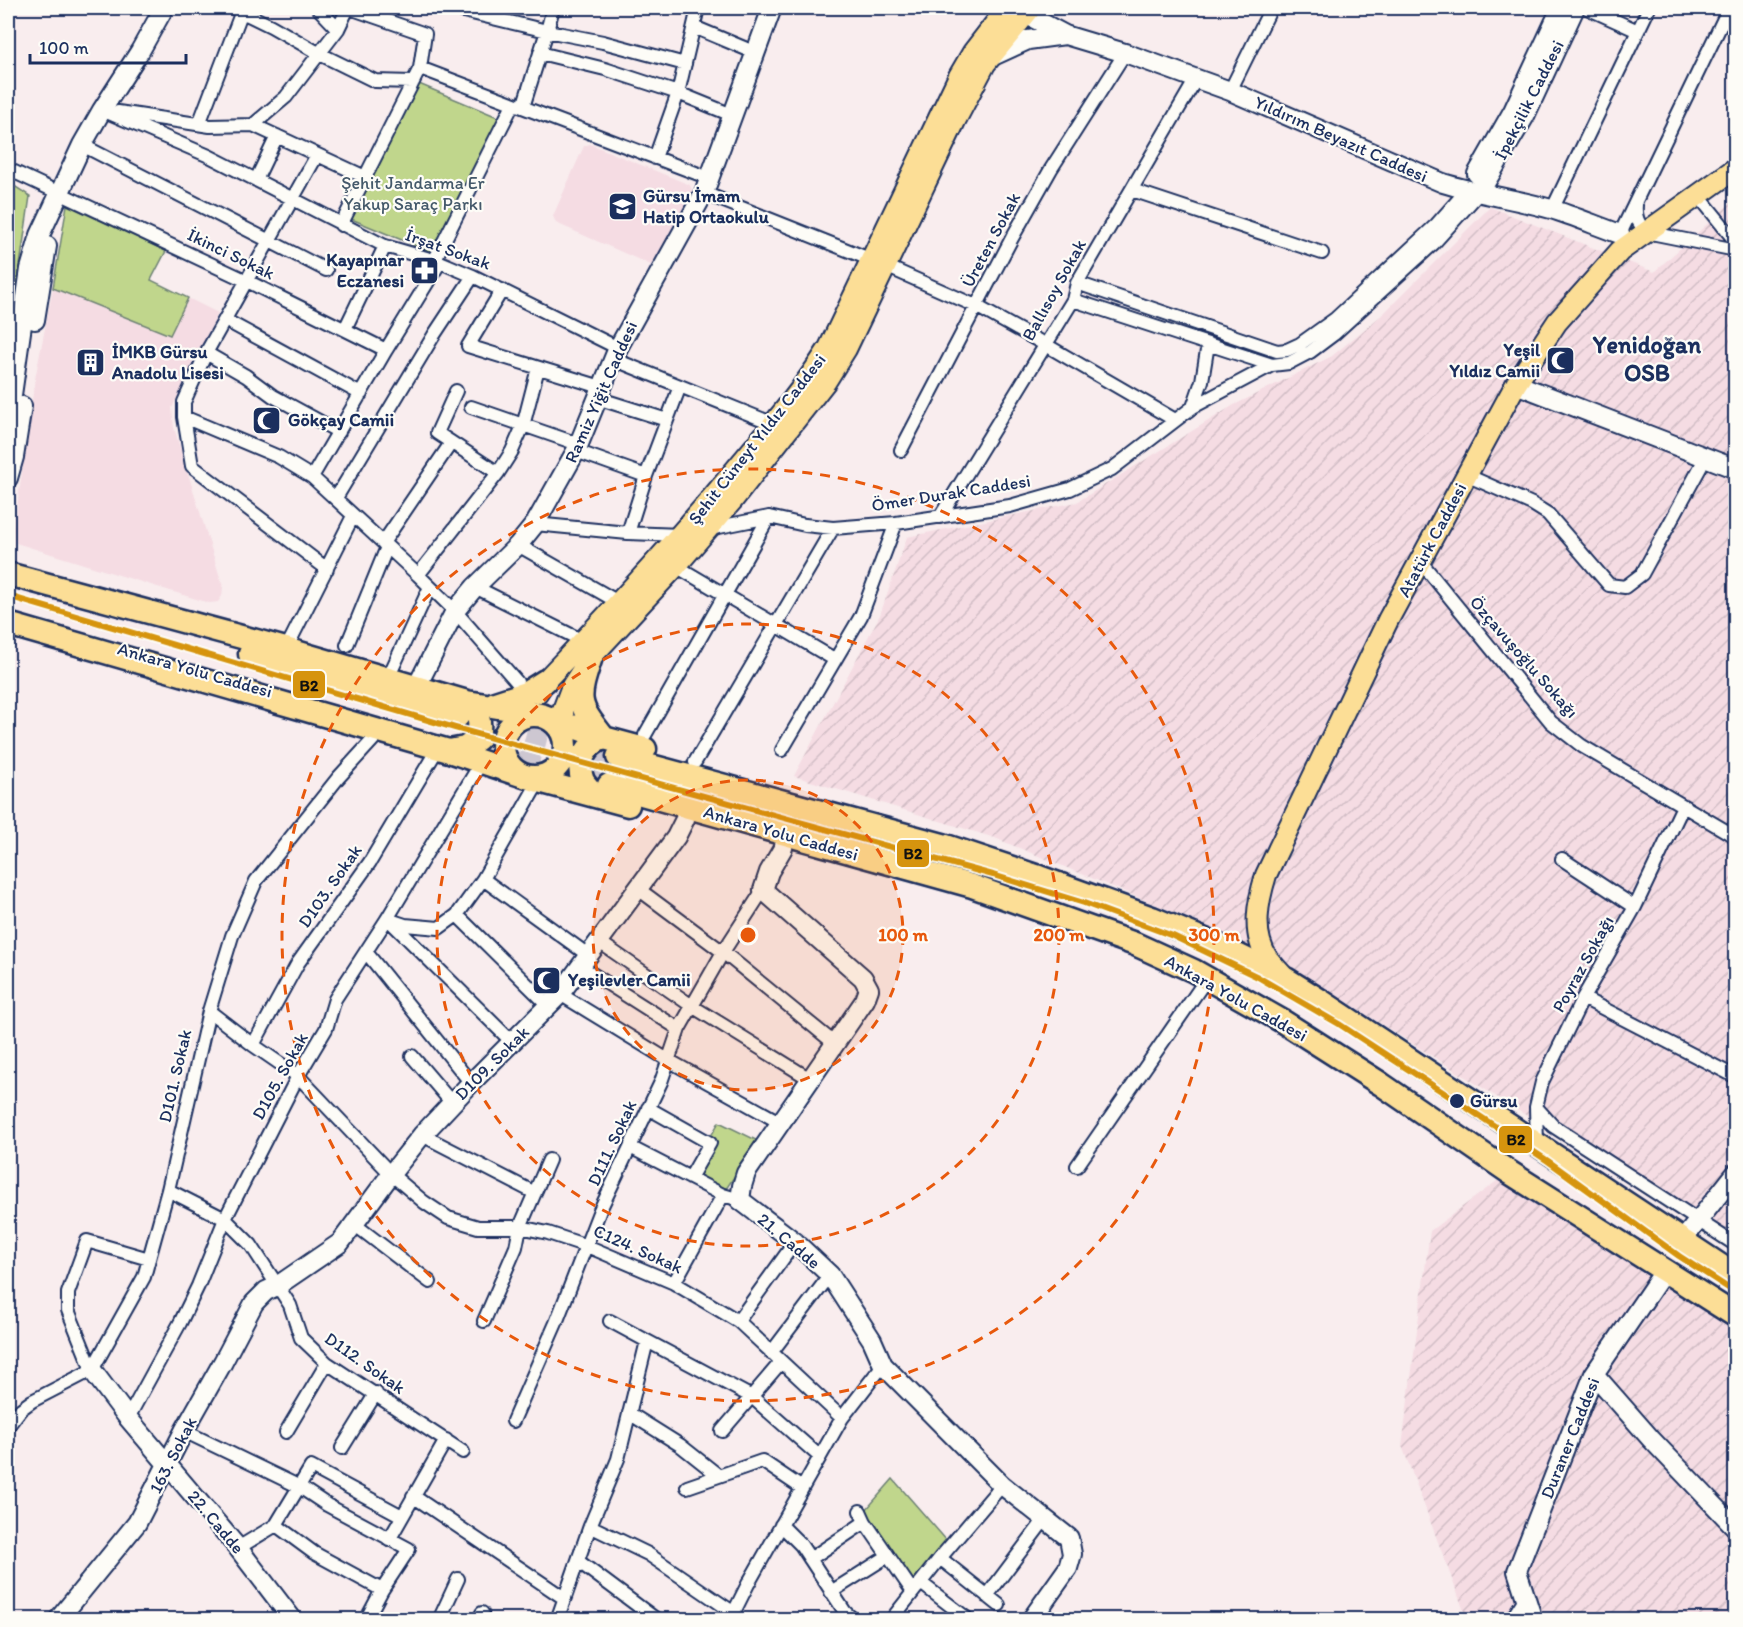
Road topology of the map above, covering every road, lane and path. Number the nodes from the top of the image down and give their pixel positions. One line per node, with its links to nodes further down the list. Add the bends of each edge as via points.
1 (164, 8): 35 (main road)
2 (318, 8): 19 (street)
3 (349, 8): 19 (street); 29 (street, via 425,34)
4 (451, 8): 17 (street)
5 (553, 8): 20 (street)
6 (696, 8): 18 (street)
7 (772, 8): 24 (main road, Ramiz Yiğit Caddesi)
8 (1007, 8): 65 (main road, Şehit Cüneyt Yıldız Caddesi, via 959,76)
9 (1272, 8): 32 (street)
10 (1562, 8): 50 (main road, İpekçilik Caddesi)
11 (1575, 8): 50 (main road, İpekçilik Caddesi, via 1524,116)
12 (1587, 8): 21 (street)
13 (1649, 8): 21 (street)
14 (1729, 8): 53 (street)
15 (238, 9): 26 (street); 37 (street)
16 (1024, 10): 22 (main road, Yıldırım Beyazıt Caddesi); 27 (main road, Şehit Cüneyt Yıldız Caddesi)
17 (496, 13): 20 (street)
18 (694, 27): 24 (street); 28 (street)
19 (338, 29): 26 (street)
20 (547, 31): 23 (street); 28 (street)
21 (1638, 31): 55 (street)
22 (1065, 35): 25 (main road, Yıldırım Beyazıt Caddesi); 27 (main road, Yıldırım Beyazıt Caddesi, via 1028,40)
23 (540, 53): 33 (street, via 606,69); 34 (street)
24 (756, 53): 36 (main road, Ramiz Yiğit Caddesi)
25 (1125, 53): 30 (main road, Yıldırım Beyazıt Caddesi); 72 (street, Üreten Sokak, via 1051,169)
26 (320, 54): 31 (street, via 375,81); 38 (street, via 286,97)
27 (993, 56): 65 (main road, Şehit Cüneyt Yıldız Caddesi, via 985,64)
28 (685, 64): 33 (street)
29 (420, 68): 31 (street); 34 (street)
30 (1196, 79): 32 (main road, Yıldırım Beyazıt Caddesi); 49 (street, Ballısoy Sokak)
31 (413, 82): 46 (street)
32 (1230, 91): 50 (main road, Yıldırım Beyazıt Caddesi, via 1410,170)
33 (678, 93): 36 (street); 43 (street)
34 (518, 105): 43 (street); 64 (street)
35 (102, 110): 37 (street); 40 (main road); 47 (street, İrşat Sokak)
36 (732, 115): 48 (main road, Ramiz Yiğit Caddesi)
37 (199, 124): 38 (street)
38 (253, 125): 39 (street)
39 (277, 136): 42 (street); 47 (street)
40 (82, 146): 54 (main road); 58 (street)
41 (1736, 153): 57 (main road, Atatürk Caddesi)
42 (317, 155): 46 (street); 52 (street)
43 (655, 158): 48 (street)
44 (1736, 168): 51 (main road, Atatürk Caddesi)
45 (8, 169): 54 (street, İkinci Sokak)
46 (365, 177): 56 (street)
47 (256, 180): 52 (street, İrşat Sokak)
48 (706, 186): 65 (street); 80 (main road, Ramiz Yiğit Caddesi)
49 (1132, 190): 63 (street); 69 (street, Ballısoy Sokak)
50 (1474, 191): 55 (main road, Yıldırım Beyazıt Caddesi); 78 (street, via 1335,319 1300,344); 81 (street, Ömer Durak Caddesi, via 1434,243 1334,334 1289,363)
51 (1698, 195): 57 (main road, Atatürk Caddesi); 60 (street)
52 (292, 199): 56 (street, İrşat Sokak); 58 (street)
53 (1637, 200): 57 (street, via 1636,215); 59 (street)
54 (56, 201): 68 (street, İkinci Sokak); 82 (main road, via 30,269)
55 (1552, 210): 59 (main road, Yıldırım Beyazıt Caddesi)
56 (341, 225): 61 (street, İrşat Sokak)
57 (1642, 227): 59 (main road, Atatürk Caddesi); 62 (street)
58 (269, 241): 66 (street); 68 (street)
59 (1620, 242): 84 (main road, Atatürk Caddesi, via 1557,322)
60 (1736, 242)
61 (385, 246): 64 (street, İrşat Sokak); 74 (street)
62 (1736, 250)
63 (1322, 254)
64 (437, 262): 67 (street, İrşat Sokak); 77 (street)
65 (879, 263): 72 (street); 95 (main road, Şehit Cüneyt Yıldız Caddesi, via 813,374); 115 (main road, via 846,349 826,381)
66 (326, 270)
67 (473, 276): 70 (street, İrşat Sokak); 108 (street)
68 (247, 281): 73 (street); 74 (street, İkinci Sokak)
69 (1077, 283): 71 (street, Ballısoy Sokak); 78 (street)
70 (502, 290): 80 (street, İrşat Sokak); 83 (street, via 468,346)
71 (1073, 300): 75 (street); 76 (street, Ballısoy Sokak)
72 (976, 306): 76 (street); 100 (street, Üreten Sokak)
73 (225, 320): 79 (street); 88 (street)
74 (345, 329): 77 (street, İkinci Sokak)
75 (1208, 344): 81 (street); 90 (street)
76 (1046, 345): 93 (street); 111 (street, Ballısoy Sokak)
77 (386, 350): 88 (street)
78 (1277, 351): 81 (street)
79 (206, 353): 91 (street, via 184,402); 97 (street)
80 (615, 354): 85 (street, İrşat Sokak); 87 (main road, Ramiz Yiğit Caddesi)
81 (1272, 365): 90 (street, Ömer Durak Caddesi)
82 (21, 366): 94 (main road); 107 (main road, via 14,457)
83 (538, 368): 87 (street); 96 (street)
84 (1516, 384): 101 (main road); 104 (main road, Atatürk Caddesi)
85 (680, 386): 92 (street); 95 (street, İrşat Sokak)
86 (456, 391): 98 (street, via 437,433)
87 (599, 392): 92 (street); 99 (main road, Ramiz Yiğit Caddesi)
88 (361, 394): 97 (street)
89 (471, 407): 96 (street)
90 (1193, 407): 93 (street, Ömer Durak Caddesi)
91 (184, 417): 106 (street, via 279,457); 122 (street, via 192,466)
92 (668, 420): 105 (street)
93 (1175, 420): 111 (street, Ömer Durak Caddesi, via 1112,470 1070,489 1010,506)
94 (8, 423)
95 (774, 424): 117 (main road, Şehit Cüneyt Yıldız Caddesi)
96 (523, 426): 99 (street); 103 (street)
97 (339, 432): 106 (street)
98 (451, 443): 103 (street); 118 (street)
99 (577, 448): 105 (street); 112 (main road, Ramiz Yiğit Caddesi)
100 (901, 450)
101 (1706, 457): 102 (main road); 104 (street, via 1642,574 1625,587 1609,585 1548,514)
102 (1736, 469)
103 (498, 473): 124 (street)
104 (1466, 475): 120 (main road, Atatürk Caddesi)
105 (646, 476): 116 (street)
106 (312, 477): 108 (street)
107 (8, 478)
108 (336, 498): 109 (street)
109 (353, 516): 118 (street); 122 (street)
110 (769, 517): 114 (street, Ömer Durak Caddesi); 115 (street, Ömer Durak Caddesi); 127 (street)
111 (940, 517): 113 (street, Ömer Durak Caddesi)
112 (536, 524): 116 (street); 119 (main road, Ramiz Yiğit Caddesi)
113 (896, 524): 114 (street, Ömer Durak Caddesi); 135 (street, via 861,616)
114 (833, 528): 131 (street)
115 (708, 529): 121 (main road)
116 (628, 532): 117 (street)
117 (681, 535): 128 (main road, Şehit Cüneyt Yıldız Caddesi)
118 (385, 545): 124 (street); 132 (street)
119 (518, 545): 126 (main road, Ramiz Yiğit Caddesi); 128 (street)
120 (1421, 562): 152 (street, Özçavuşoğlu Sokağı, via 1551,722 1582,746); 169 (main road, Atatürk Caddesi, via 1388,620 1266,875 1258,901 1258,933 1267,957)
121 (676, 566): 127 (street); 134 (main road)
122 (327, 569): 133 (street)
123 (10, 575): 133 (highway); 140 (highway, Ankara Yolu Caddesi)
124 (418, 575): 125 (street)
125 (430, 586): 129 (street); 136 (street)
126 (475, 587): 129 (main road, Ramiz Yiğit Caddesi); 134 (street)
127 (725, 595): 131 (street); 143 (street)
128 (618, 602): 134 (main road, Şehit Cüneyt Yıldız Caddesi)
129 (455, 611): 138 (street); 139 (main road, Ramiz Yiğit Caddesi)
130 (9, 623): 142 (highway); 145 (highway, Ankara Yolu Caddesi)
131 (777, 625): 135 (street); 149 (street)
132 (346, 645)
133 (286, 648): 136 (highway)
134 (587, 649): 137 (main road, Şehit Cüneyt Yıldız Caddesi); 141 (main road, via 563,710); 144 (highway, via 581,700 584,711)
135 (834, 659): 146 (street)
136 (388, 678): 139 (highway)
137 (545, 681): 140 (highway, via 526,693); 141 (main road, Şehit Cüneyt Yıldız Caddesi)
138 (517, 682)
139 (417, 686): 140 (highway)
140 (471, 708): 141 (highway); 145 (highway, via 477,712 480,724 478,739 465,748)
141 (542, 722): 144 (highway); 150 (highway, via 565,748 552,772); 150 (highway, via 510,725 503,741 502,750 510,766)
142 (381, 731): 145 (highway); 173 (street, D101. Sokak, via 256,881 232,936)
143 (645, 735)
144 (604, 738): 149 (highway); 151 (highway, via 593,742 580,767 583,782)
145 (446, 748): 148 (highway); 177 (street, D103. Sokak, via 298,963)
146 (782, 750)
147 (618, 757): 163 (highway, Ankara Yolu Caddesi, via 943,845)
148 (482, 761): 150 (highway); 162 (street, D105. Sokak)
149 (695, 762): 163 (highway, via 985,845)
150 (532, 778): 151 (highway); 157 (street)
151 (602, 791): 153 (highway); 164 (highway, Ankara Yolu Caddesi, via 972,886)
152 (1683, 806): 154 (street, Özçavuşoğlu Sokağı); 160 (street, Poyraz Sokağı)
153 (684, 819): 155 (highway); 158 (main road, D109. Sokak, via 676,837)
154 (1736, 837)
155 (783, 848): 159 (main road); 164 (highway)
156 (1562, 859): 160 (street)
157 (483, 879): 161 (street); 167 (street)
158 (637, 888): 166 (street); 167 (main road, D109. Sokak)
159 (763, 890): 166 (street, D111. Sokak); 176 (main road, 21. Cadde, via 863,978 869,989)
160 (1635, 907): 170 (street, Poyraz Sokağı)
161 (457, 915): 162 (street, via 439,928 405,925); 171 (street)
162 (387, 918): 165 (street, D105. Sokak); 175 (street)
163 (1152, 918): 169 (highway, Ankara Yolu Caddesi)
164 (1067, 921): 168 (highway, Ankara Yolu Caddesi, via 1135,944)
165 (366, 952): 180 (street, D105. Sokak, via 335,999 326,1029); 183 (street)
166 (723, 952): 172 (street, D111. Sokak); 176 (street)
167 (589, 954): 171 (main road, D109. Sokak); 172 (street); 174 (street)
168 (1207, 978): 192 (street); 208 (highway, Ankara Yolu Caddesi, via 1282,1021)
169 (1286, 979): 189 (highway, Ankara Yolu Caddesi)
170 (1583, 998): 181 (street); 185 (street, Poyraz Sokağı, via 1542,1082)
171 (555, 1000): 175 (main road, D109. Sokak); 179 (street)
172 (692, 1006): 174 (street, D111. Sokak); 182 (street)
173 (209, 1011): 177 (street, C124. Sokak); 196 (street, D101. Sokak)
174 (679, 1029): 179 (street, D111. Sokak)
175 (512, 1042): 183 (main road, D109. Sokak)
176 (834, 1043): 182 (main road, 21. Cadde)
177 (253, 1046): 180 (street, C124. Sokak)
178 (412, 1056): 184 (street)
179 (668, 1060): 186 (street, D111. Sokak); 187 (street)
180 (298, 1076): 194 (street, C124. Sokak); 199 (street, D105. Sokak)
181 (1736, 1077)
182 (810, 1079): 187 (main road, 21. Cadde)
183 (471, 1083): 184 (main road, D109. Sokak)
184 (452, 1103): 188 (main road, D109. Sokak)
185 (1536, 1107): 189 (street, Poyraz Sokağı); 200 (street, via 1553,1126)
186 (648, 1108): 190 (street, D111. Sokak); 195 (street, via 710,1143)
187 (781, 1123): 198 (main road, 21. Cadde)
188 (422, 1136): 194 (main road, D109. Sokak); 197 (street)
189 (1537, 1146): 203 (highway, Ankara Yolu Caddesi)
190 (630, 1147): 195 (street); 206 (street, D111. Sokak)
191 (549, 1160): 197 (street)
192 (1077, 1166)
193 (1736, 1173): 200 (main road)
194 (391, 1174): 201 (main road, D109. Sokak); 202 (street, C124. Sokak, via 448,1218 478,1227)
195 (690, 1178): 198 (street)
196 (168, 1190): 199 (street, D112. Sokak); 207 (street, D101. Sokak)
197 (535, 1193): 202 (street)
198 (731, 1197): 204 (main road, 21. Cadde); 212 (street)
199 (225, 1219): 213 (street, D112. Sokak, via 251,1245); 228 (street, D105. Sokak, via 180,1323)
200 (1697, 1221): 203 (main road); 205 (street)
201 (354, 1224): 211 (street); 213 (main road, D109. Sokak, via 340,1243)
202 (520, 1227): 206 (street, C124. Sokak); 215 (street, via 516,1247)
203 (1682, 1241): 210 (highway, Ankara Yolu Caddesi)
204 (795, 1242): 209 (main road, 21. Cadde); 217 (street)
205 (1736, 1245)
206 (587, 1246): 212 (street, C124. Sokak); 230 (street, D111. Sokak)
207 (149, 1259): 223 (street, D101. Sokak, via 144,1277); 223 (street, via 87,1241 68,1293 68,1310)
208 (1665, 1270): 214 (highway, Ankara Yolu Caddesi); 224 (main road, Duraner Caddesi)
209 (830, 1275): 219 (street); 222 (main road, 21. Cadde, via 872,1340)
210 (1736, 1276)
211 (430, 1282)
212 (674, 1283): 217 (street, C124. Sokak)
213 (277, 1286): 221 (street, D112. Sokak, via 290,1305 301,1338); 232 (main road, 163. Sokak, via 254,1303)
214 (1736, 1316)
215 (484, 1321)
216 (610, 1321): 218 (street)
217 (738, 1321): 219 (street, C124. Sokak)
218 (647, 1341): 226 (street); 227 (street)
219 (771, 1353): 220 (street, C124. Sokak)
220 (781, 1362): 226 (street); 229 (street, C124. Sokak)
221 (327, 1363): 225 (street, D112. Sokak); 234 (street)
222 (883, 1365): 229 (street); 241 (main road, 21. Cadde)
223 (92, 1370): 228 (main road, 22. Cadde); 231 (street, via 32,1401)
224 (1594, 1374): 251 (main road); 263 (main road, Duraner Caddesi, via 1517,1571)
225 (376, 1393): 235 (street, D112. Sokak); 236 (street)
226 (752, 1397): 233 (street); 238 (street)
227 (629, 1413): 240 (street, via 680,1445); 250 (street, via 618,1459)
228 (128, 1418): 239 (main road, 22. Cadde)
229 (842, 1418): 238 (street)
230 (513, 1421)
231 (10, 1423)
232 (183, 1431): 239 (main road, 163. Sokak); 242 (street)
233 (722, 1431)
234 (286, 1432)
235 (446, 1440): 237 (street, D112. Sokak); 245 (street)
236 (342, 1448)
237 (463, 1452)
238 (819, 1456): 244 (street)
239 (168, 1465): 253 (main road, 22. Cadde); 269 (main road, 163. Sokak, via 137,1523)
240 (719, 1476): 243 (street); 244 (street, via 762,1461)
241 (1002, 1485): 247 (main road, 21. Cadde); 255 (street)
242 (300, 1487): 246 (street, via 311,1467); 248 (street); 252 (street)
243 (687, 1487)
244 (802, 1488): 249 (street)
245 (414, 1496): 246 (street); 264 (street)
246 (402, 1516): 252 (street)
247 (1045, 1519): 262 (street); 276 (main road, 21. Cadde, via 1069,1538 1072,1554 1068,1568)
248 (276, 1525): 253 (street); 260 (street, via 314,1553)
249 (781, 1525): 256 (street); 266 (street)
250 (590, 1526): 257 (street); 266 (street, via 648,1554)
251 (1736, 1528)
252 (389, 1540): 260 (street, via 409,1550)
253 (238, 1548): 270 (main road, 22. Cadde)
254 (888, 1556): 256 (street, via 863,1517); 259 (street); 261 (street)
255 (939, 1558): 259 (street); 262 (street)
256 (810, 1559): 261 (street)
257 (578, 1562): 264 (street); 273 (street)
258 (458, 1579): 272 (street)
259 (917, 1588): 268 (street); 275 (street)
260 (382, 1590): 271 (street)
261 (831, 1592): 274 (street)
262 (987, 1596): 265 (street)
263 (1526, 1597): 277 (street); 278 (main road, Duraner Caddesi)
264 (564, 1598): 267 (street)
265 (999, 1605)
266 (732, 1616)
267 (559, 1618)
268 (892, 1619)
269 (58, 1620)
270 (293, 1620)
271 (366, 1620)
272 (439, 1620)
273 (657, 1620)
274 (854, 1620)
275 (969, 1620)
276 (1031, 1620)
277 (1511, 1620)
278 (1533, 1620)

